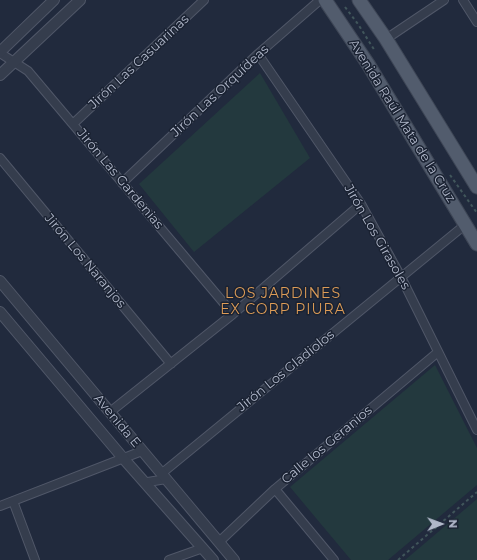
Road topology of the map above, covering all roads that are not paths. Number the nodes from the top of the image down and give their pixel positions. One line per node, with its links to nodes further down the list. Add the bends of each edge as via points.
1 (80, 0): 13 (street)
2 (204, 0): 15 (street, Jirón Las Casuarinas)
3 (320, 0): 12 (street, Jirón Las Orquídeas)
4 (325, 0): 20 (main road, Avenida Raúl Mata de la Cruz, via 368,64)
5 (359, 0): 10 (main road)
6 (444, 0): 10 (street)
7 (463, 0): 9 (street)
8 (49, 2): 11 (street)
9 (477, 22)
10 (386, 39): 18 (main road)
11 (0, 52): 13 (street, Jirón Las Gardenias)
12 (258, 54): 17 (street, Jirón Las Orquídeas); 19 (street, Jirón Los Girasoles)
13 (15, 61): 14 (street); 15 (street, Jirón Las Gardenias, via 28,71)
14 (0, 76)
15 (74, 123): 17 (street, Jirón Las Gardenias)
16 (0, 158): 27 (street, Jirón Los Naranjos)
17 (122, 183): 25 (street, Jirón Las Gardenias)
18 (477, 187)
19 (360, 204): 22 (street, Jirón Los Girasoles); 25 (street)
20 (466, 224): 21 (main road, Avenida Raúl Mata de la Cruz); 22 (street, Jirón Los Gladiolos)
21 (477, 244)
22 (401, 277): 26 (street, Jirón Los Girasoles); 32 (street, Jirón Los Gladiolos)
23 (0, 281): 28 (street, Avenida E)
24 (0, 312): 31 (street, Avenida E)
25 (233, 314): 27 (street)
26 (438, 352): 29 (street, Jirón Los Girasoles); 34 (street, Calle los Geranios)
27 (170, 364): 28 (street)
28 (110, 412): 30 (street, Avenida E)
29 (477, 430)
30 (142, 450): 31 (street); 32 (street, Avenida E)
31 (123, 458): 33 (street, Avenida E); 35 (street)
32 (164, 476): 33 (street, via 148,482); 37 (street, Avenida E)
33 (148, 486): 38 (street, Avenida E)
34 (275, 489): 37 (street, Calle los Geranios); 43 (street)
35 (13, 501): 36 (street); 39 (street)
36 (0, 506)
37 (219, 542): 42 (street, Avenida E)
38 (203, 548): 40 (street); 41 (street, Avenida E)
39 (35, 560)
40 (169, 560)
41 (213, 560)
42 (234, 560)
43 (334, 560)

